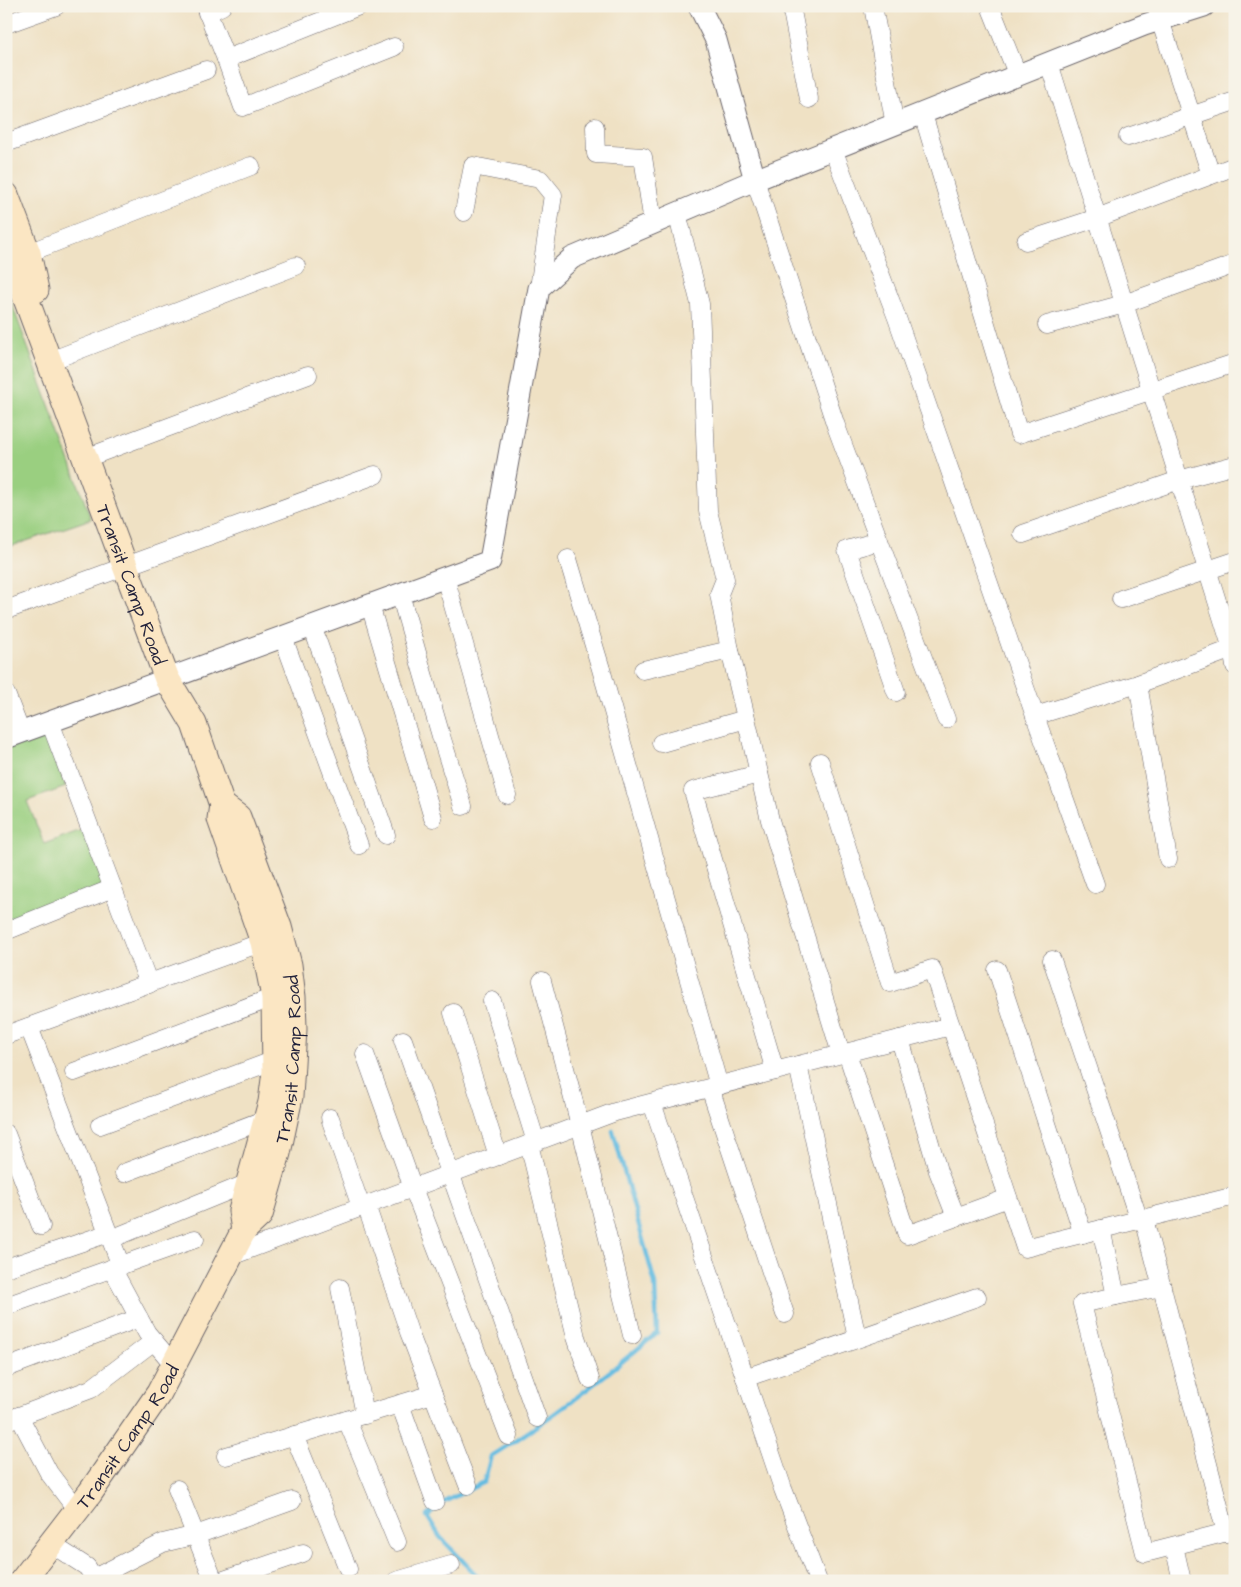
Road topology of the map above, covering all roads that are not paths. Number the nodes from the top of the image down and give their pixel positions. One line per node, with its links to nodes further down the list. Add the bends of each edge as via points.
1 (56, 6): 10 (street)
2 (359, 6): 12 (street)
3 (699, 6): 28 (street, via 716,40)
4 (791, 6): 16 (street)
5 (873, 6): 20 (street)
6 (990, 6): 15 (street)
7 (1204, 6): 9 (street)
8 (211, 8): 12 (street)
9 (1160, 20): 13 (street); 19 (street)
10 (6, 24)
11 (394, 47): 12 (street, via 243,107)
12 (226, 59)
13 (1049, 64): 15 (street); 32 (street)
14 (206, 70): 23 (street)
15 (1018, 76): 18 (street)
16 (809, 99)
17 (1235, 101): 19 (street)
18 (923, 114): 20 (street); 44 (street, via 1019,434)
19 (1192, 116): 22 (street); 27 (street)
20 (895, 125): 24 (street)
21 (595, 127): 33 (street, via 596,154 643,157)
22 (1128, 137)
23 (6, 143)
24 (833, 149): 28 (street); 69 (street, via 897,318)
25 (251, 166): 35 (street)
26 (1235, 166): 27 (street)
27 (1211, 175): 32 (street)
28 (755, 180): 31 (street); 50 (street, via 836,426)
29 (6, 195): 35 (main road, Transit Camp Road)
30 (464, 212): 38 (street, via 473,166 540,179 553,195)
31 (677, 213): 33 (street); 62 (street, via 700,304 708,510 725,579 719,594)
32 (1097, 218): 34 (street); 39 (street)
33 (653, 223): 38 (street, via 572,258)
34 (1026, 241)
35 (15, 252): 41 (main road, Transit Camp Road)
36 (1235, 264): 39 (street)
37 (296, 266): 41 (street)
38 (539, 288): 55 (street, via 490,561)
39 (1124, 304): 40 (street); 44 (street)
40 (1047, 326)
41 (50, 361): 45 (main road, Transit Camp Road)
42 (1235, 363): 44 (street)
43 (308, 375): 45 (street)
44 (1152, 391): 48 (street)
45 (86, 458): 53 (main road, Transit Camp Road)
46 (1235, 465): 48 (street)
47 (375, 475): 53 (street)
48 (1179, 480): 49 (street); 54 (street)
49 (1022, 534)
50 (879, 541): 67 (street, via 847,550); 71 (street)
51 (568, 559): 105 (street)
52 (1235, 561): 54 (street)
53 (125, 566): 59 (street); 65 (main road, Transit Camp Road)
54 (1208, 570): 57 (street); 63 (street)
55 (446, 577): 56 (street); 77 (street)
56 (400, 594): 58 (street); 78 (street)
57 (1121, 599)
58 (370, 605): 60 (street); 79 (street)
59 (6, 610)
60 (312, 626): 61 (street); 80 (street)
61 (283, 637): 65 (street); 81 (street)
62 (730, 650): 64 (street); 70 (street)
63 (1234, 658): 66 (street)
64 (643, 670)
65 (167, 679): 72 (street); 86 (main road, Transit Camp Road, via 194,724 222,805 220,819)
66 (1138, 684): 69 (street); 82 (street)
67 (896, 692)
68 (6, 694): 73 (street)
69 (1035, 716): 83 (street)
70 (746, 719): 74 (street); 76 (street)
71 (946, 719)
72 (50, 722): 73 (street); 84 (street)
73 (13, 736)
74 (662, 743)
75 (820, 762): 94 (street, via 890,984 932,968)
76 (759, 774): 100 (street, via 770,820); 103 (street, via 693,790)
77 (507, 794)
78 (463, 806)
79 (433, 818)
80 (386, 835)
81 (359, 844)
82 (1168, 860)
83 (1095, 884)
84 (113, 888): 85 (street); 90 (street)
85 (6, 931)
86 (271, 949): 90 (street); 91 (main road, Transit Camp Road); 125 (main road, Transit Camp Road, via 289,966 293,997 290,1097 260,1215)
87 (1052, 960): 122 (street)
88 (997, 970): 126 (street)
89 (542, 981): 110 (street)
90 (149, 984): 95 (street)
91 (274, 997): 101 (main road, Transit Camp Road); 104 (street)
92 (492, 1001): 112 (street)
93 (453, 1013): 113 (street)
94 (951, 1026): 97 (street); 119 (street)
95 (29, 1027): 96 (street); 127 (street)
96 (6, 1035)
97 (900, 1039): 100 (street); 121 (street, via 938,1171)
98 (404, 1040): 115 (street)
99 (365, 1054): 117 (street)
100 (844, 1054): 102 (street); 121 (street, via 907,1235)
101 (275, 1060): 108 (main road, Transit Camp Road); 109 (street)
102 (798, 1065): 103 (street); 140 (street)
103 (775, 1071): 105 (street)
104 (74, 1072)
105 (714, 1087): 106 (street); 137 (street)
106 (652, 1103): 110 (street); 144 (street)
107 (330, 1118): 120 (street)
108 (266, 1120): 114 (street); 116 (main road, Transit Camp Road)
109 (100, 1125)
110 (580, 1125): 112 (street); 139 (street)
111 (6, 1134): 123 (street)
112 (532, 1143): 113 (street); 145 (street, via 576,1337)
113 (498, 1156): 115 (street)
114 (124, 1173)
115 (450, 1174): 117 (street); 150 (street)
116 (248, 1183): 125 (main road, Transit Camp Road, via 240,1211); 127 (street)
117 (413, 1188): 120 (street); 153 (street)
118 (1235, 1196): 122 (street)
119 (1008, 1198): 121 (street); 126 (street, via 1025,1248)
120 (363, 1206): 129 (street); 146 (street)
121 (956, 1217)
122 (1142, 1219): 124 (street); 132 (street)
123 (41, 1226)
124 (1101, 1229): 126 (street); 135 (street)
125 (244, 1230): 129 (main road, Transit Camp Road)
126 (1083, 1234)
127 (110, 1236): 130 (street); 131 (street)
128 (195, 1239): 130 (street)
129 (231, 1256): 142 (main road, Transit Camp Road)
130 (117, 1267): 136 (street); 138 (street)
131 (6, 1268)
132 (1162, 1287): 135 (street); 160 (street)
133 (340, 1288): 148 (street)
134 (977, 1296): 140 (street)
135 (1116, 1296): 164 (street, via 1082,1304 1145,1554)
136 (6, 1306)
137 (785, 1314)
138 (139, 1318): 141 (street); 143 (street)
139 (632, 1335)
140 (857, 1338): 144 (street)
141 (154, 1341): 142 (street); 149 (street, via 91,1389)
142 (174, 1365): 159 (main road, Transit Camp Road, via 159,1394)
143 (6, 1368)
144 (745, 1378): 174 (street)
145 (590, 1379)
146 (432, 1394): 147 (street); 155 (street)
147 (400, 1404): 148 (street); 158 (street)
148 (365, 1415): 151 (street)
149 (12, 1418): 159 (street)
150 (537, 1418)
151 (347, 1420): 152 (street); 162 (street)
152 (294, 1436): 154 (street); 167 (street)
153 (509, 1436)
154 (226, 1456)
155 (468, 1485)
156 (177, 1489): 161 (street)
157 (292, 1501): 161 (street)
158 (435, 1501)
159 (77, 1510): 163 (main road, Transit Camp Road)
160 (1230, 1531): 164 (street)
161 (196, 1535): 169 (street, via 163,1543); 171 (street)
162 (397, 1542)
163 (51, 1544): 169 (street, via 87,1567); 170 (main road, Transit Camp Road)
164 (1174, 1546): 175 (street)
165 (303, 1553): 168 (street)
166 (451, 1565): 173 (street)
167 (348, 1569)
168 (258, 1575): 172 (street)
169 (95, 1579)
170 (22, 1581)
171 (214, 1581)
172 (222, 1581)
173 (396, 1581)
174 (818, 1581)
175 (1182, 1581)

